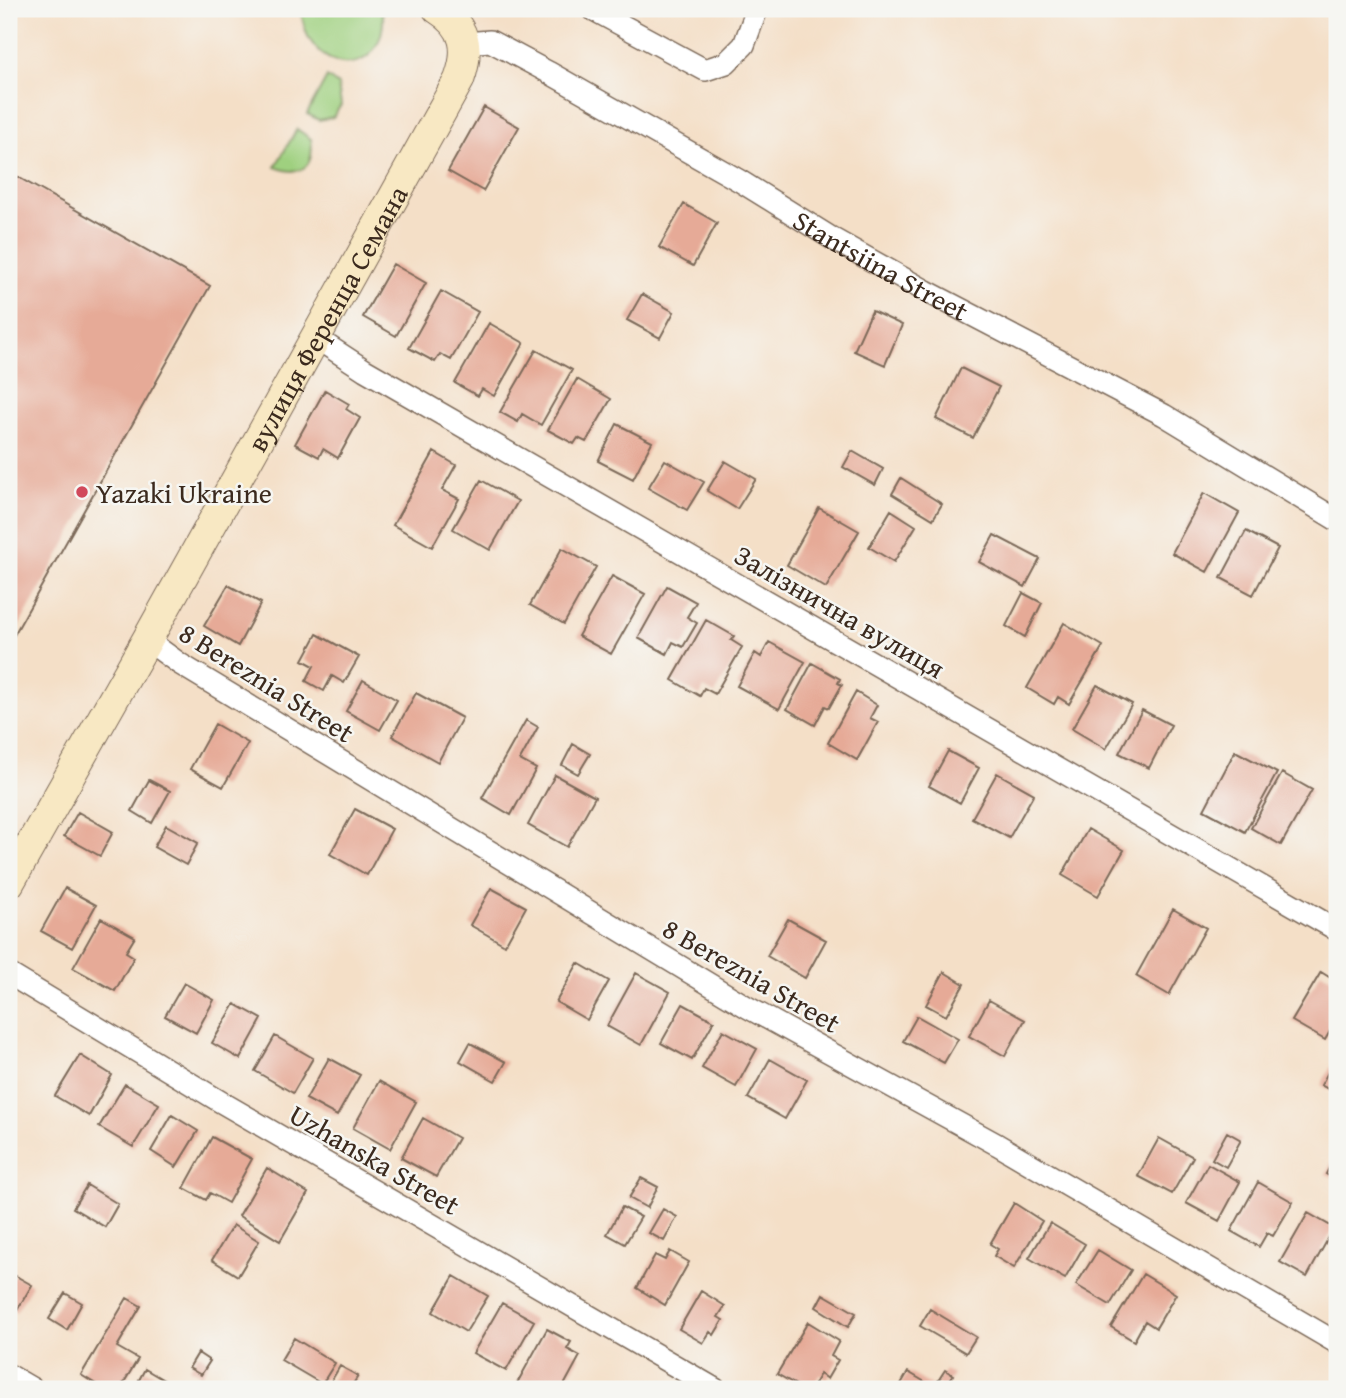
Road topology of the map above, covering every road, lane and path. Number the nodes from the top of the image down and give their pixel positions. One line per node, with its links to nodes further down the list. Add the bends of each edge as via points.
1 (438, 9): 4 (street, via 456,23)
2 (592, 9): 3 (street, via 705,70 726,63 744,45)
3 (757, 9)
4 (465, 43): 5 (street, вулиця Ференца Семана, via 459,80); 6 (street, Stantsiina Street, via 490,41 548,72 914,285 1164,415)
5 (316, 338): 7 (street, вулиця Ференца Семана); 9 (street, Залізнична вулиця)
6 (1337, 520)
7 (147, 640): 8 (street, вулиця Ференца Семана); 11 (street, 8 Bereznia Street, via 747,1007 998,1145)
8 (9, 883)
9 (1337, 930)
10 (9, 974): 14 (street, Uzhanska Street)
11 (1337, 1343)
12 (9, 1375): 13 (street)
13 (33, 1389)
14 (715, 1389)

